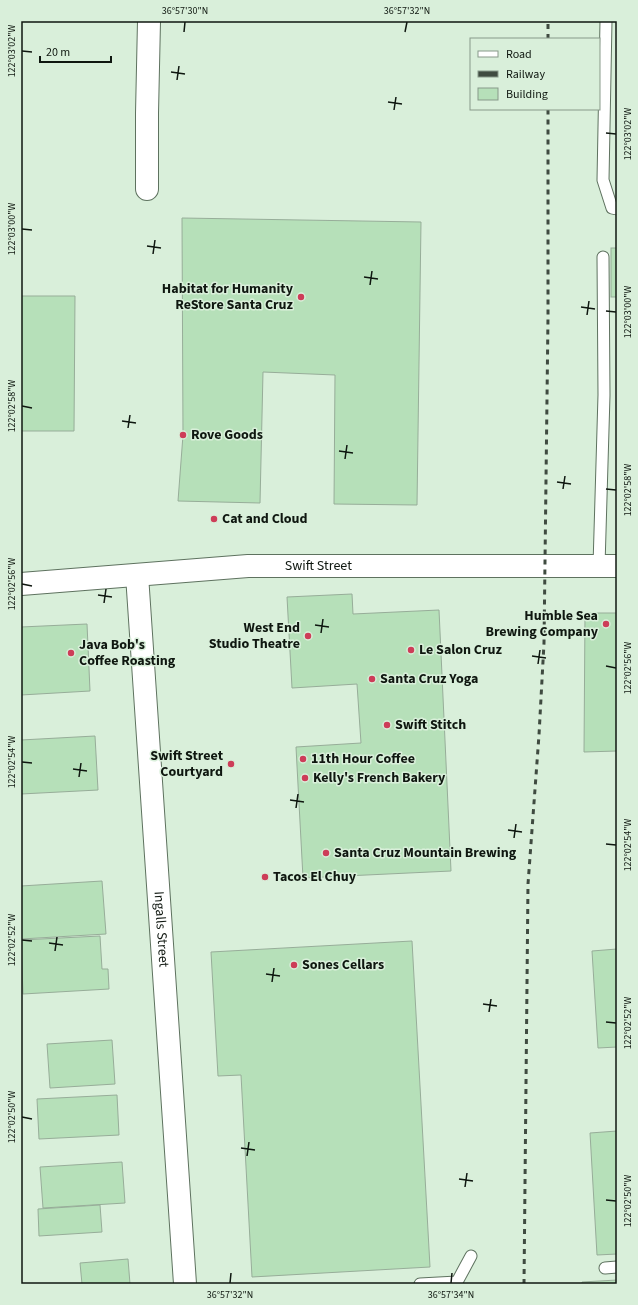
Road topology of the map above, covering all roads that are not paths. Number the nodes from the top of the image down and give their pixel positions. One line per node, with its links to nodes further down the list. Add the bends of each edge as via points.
1 (149, 21): 3 (street)
2 (606, 21): 4 (lane, via 603,180 612,208)
3 (147, 189)
4 (617, 209)
5 (603, 257): 6 (lane)
6 (608, 566): 7 (street, Swift Street, via 248,566)
7 (137, 575): 8 (street, Swift Street); 12 (street, Ingalls Street)
8 (21, 584)
9 (471, 1256): 13 (lane, via 457,1282)
10 (617, 1267): 11 (lane)
11 (605, 1268)
12 (185, 1284)
13 (420, 1284)

